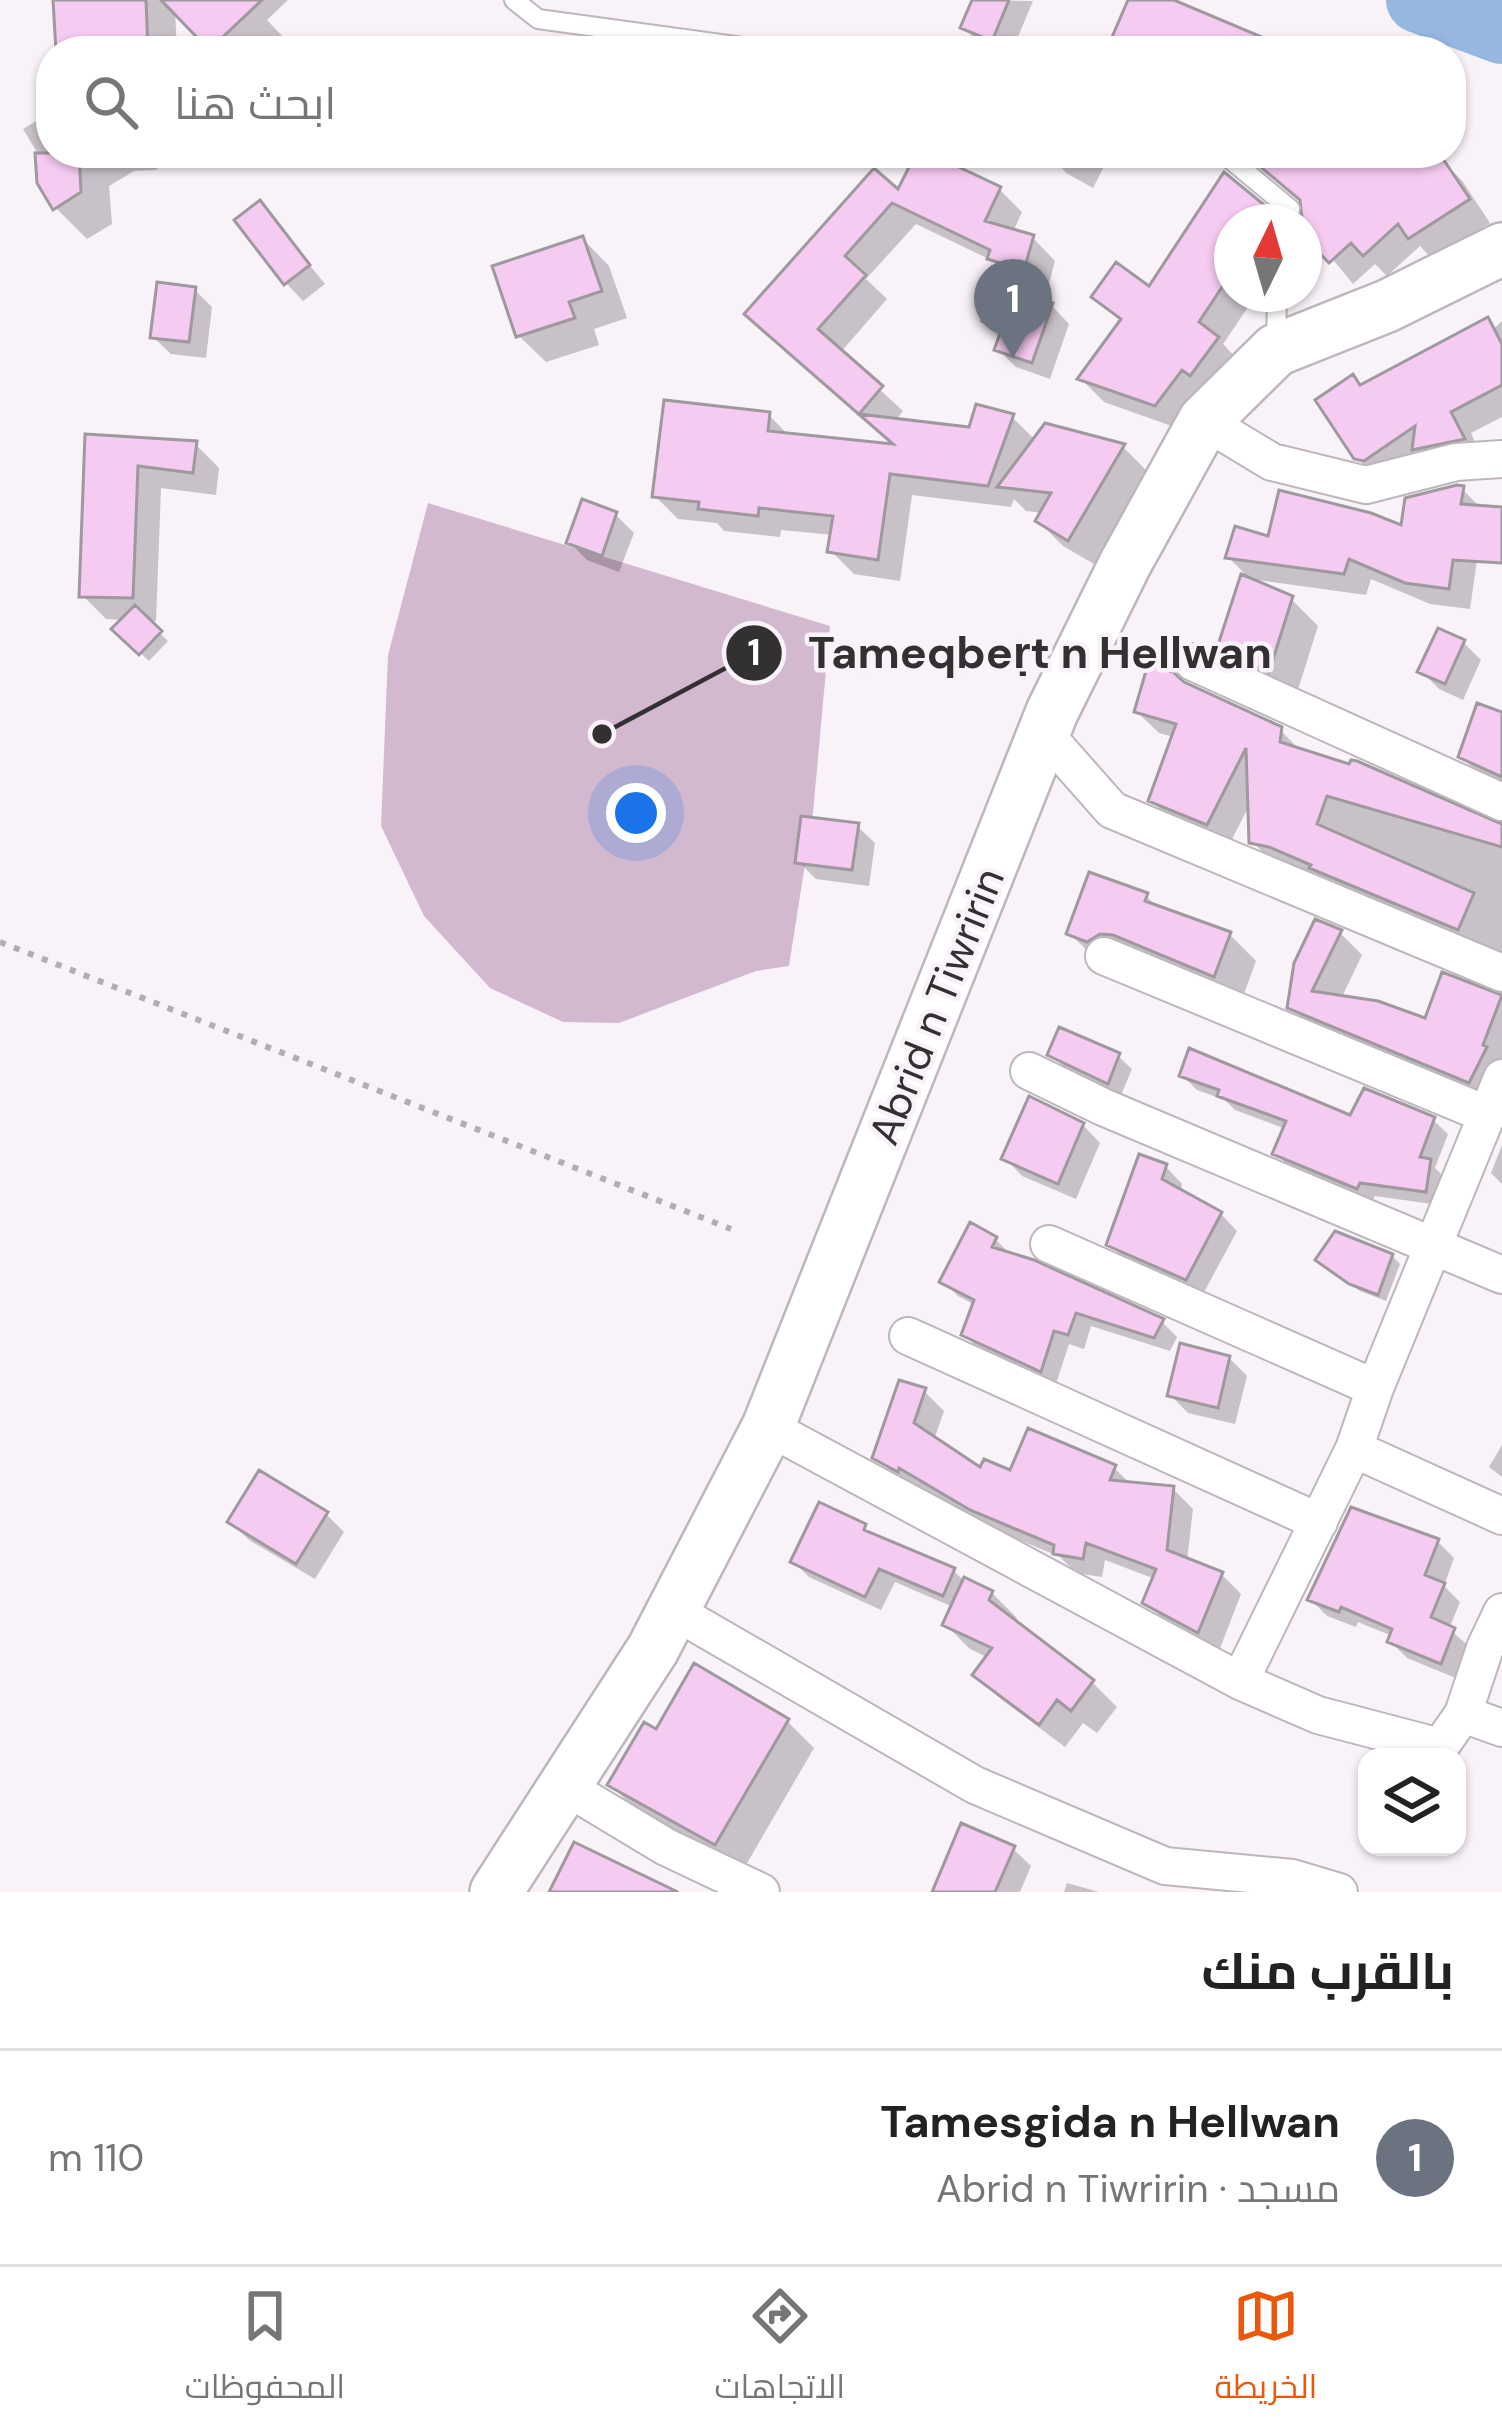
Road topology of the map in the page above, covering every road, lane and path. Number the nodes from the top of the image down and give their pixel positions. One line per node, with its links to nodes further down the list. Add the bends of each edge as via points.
1 (514, 0): 2 (lane, via 538,19)
2 (662, 36)
3 (1241, 168): 4 (lane)
4 (1284, 204)
5 (1502, 249): 7 (street, Abrid n Tiwririn)
6 (1277, 312): 7 (lane)
7 (1276, 350): 8 (street, Abrid n Tiwririn)
8 (1204, 421): 9 (street, via 1272,462 1366,485); 11 (street, Abrid n Tiwririn)
9 (1502, 459)
10 (1193, 662): 12 (street)
11 (1044, 733): 15 (street, via 1112,810); 25 (street, Abrid n Tiwririn)
12 (1502, 802)
13 (0, 942): 19 (path)
14 (1104, 956): 18 (street)
15 (1502, 973)
16 (1029, 1071): 21 (street)
17 (1502, 1078): 18 (street)
18 (1488, 1115): 21 (street)
19 (731, 1229)
20 (1049, 1244): 24 (street)
21 (1432, 1248): 22 (street); 24 (street)
22 (1502, 1275)
23 (908, 1336): 28 (street)
24 (1375, 1388): 26 (street)
25 (768, 1427): 29 (street, Abrid n Tiwririn); 31 (street)
26 (1354, 1449): 27 (street); 28 (street)
27 (1502, 1516)
28 (1319, 1522): 31 (street)
29 (674, 1611): 34 (street, Abrid n Tiwririn); 37 (street, via 975,1785 1165,1866 1292,1878)
30 (1502, 1612): 32 (street)
31 (1240, 1681): 32 (street, via 1318,1715 1440,1747)
32 (1463, 1714): 33 (street)
33 (1502, 1728)
34 (563, 1785): 35 (street, Abrid n Tiwririn); 36 (street)
35 (496, 1892)
36 (761, 1892)
37 (1339, 1892)

